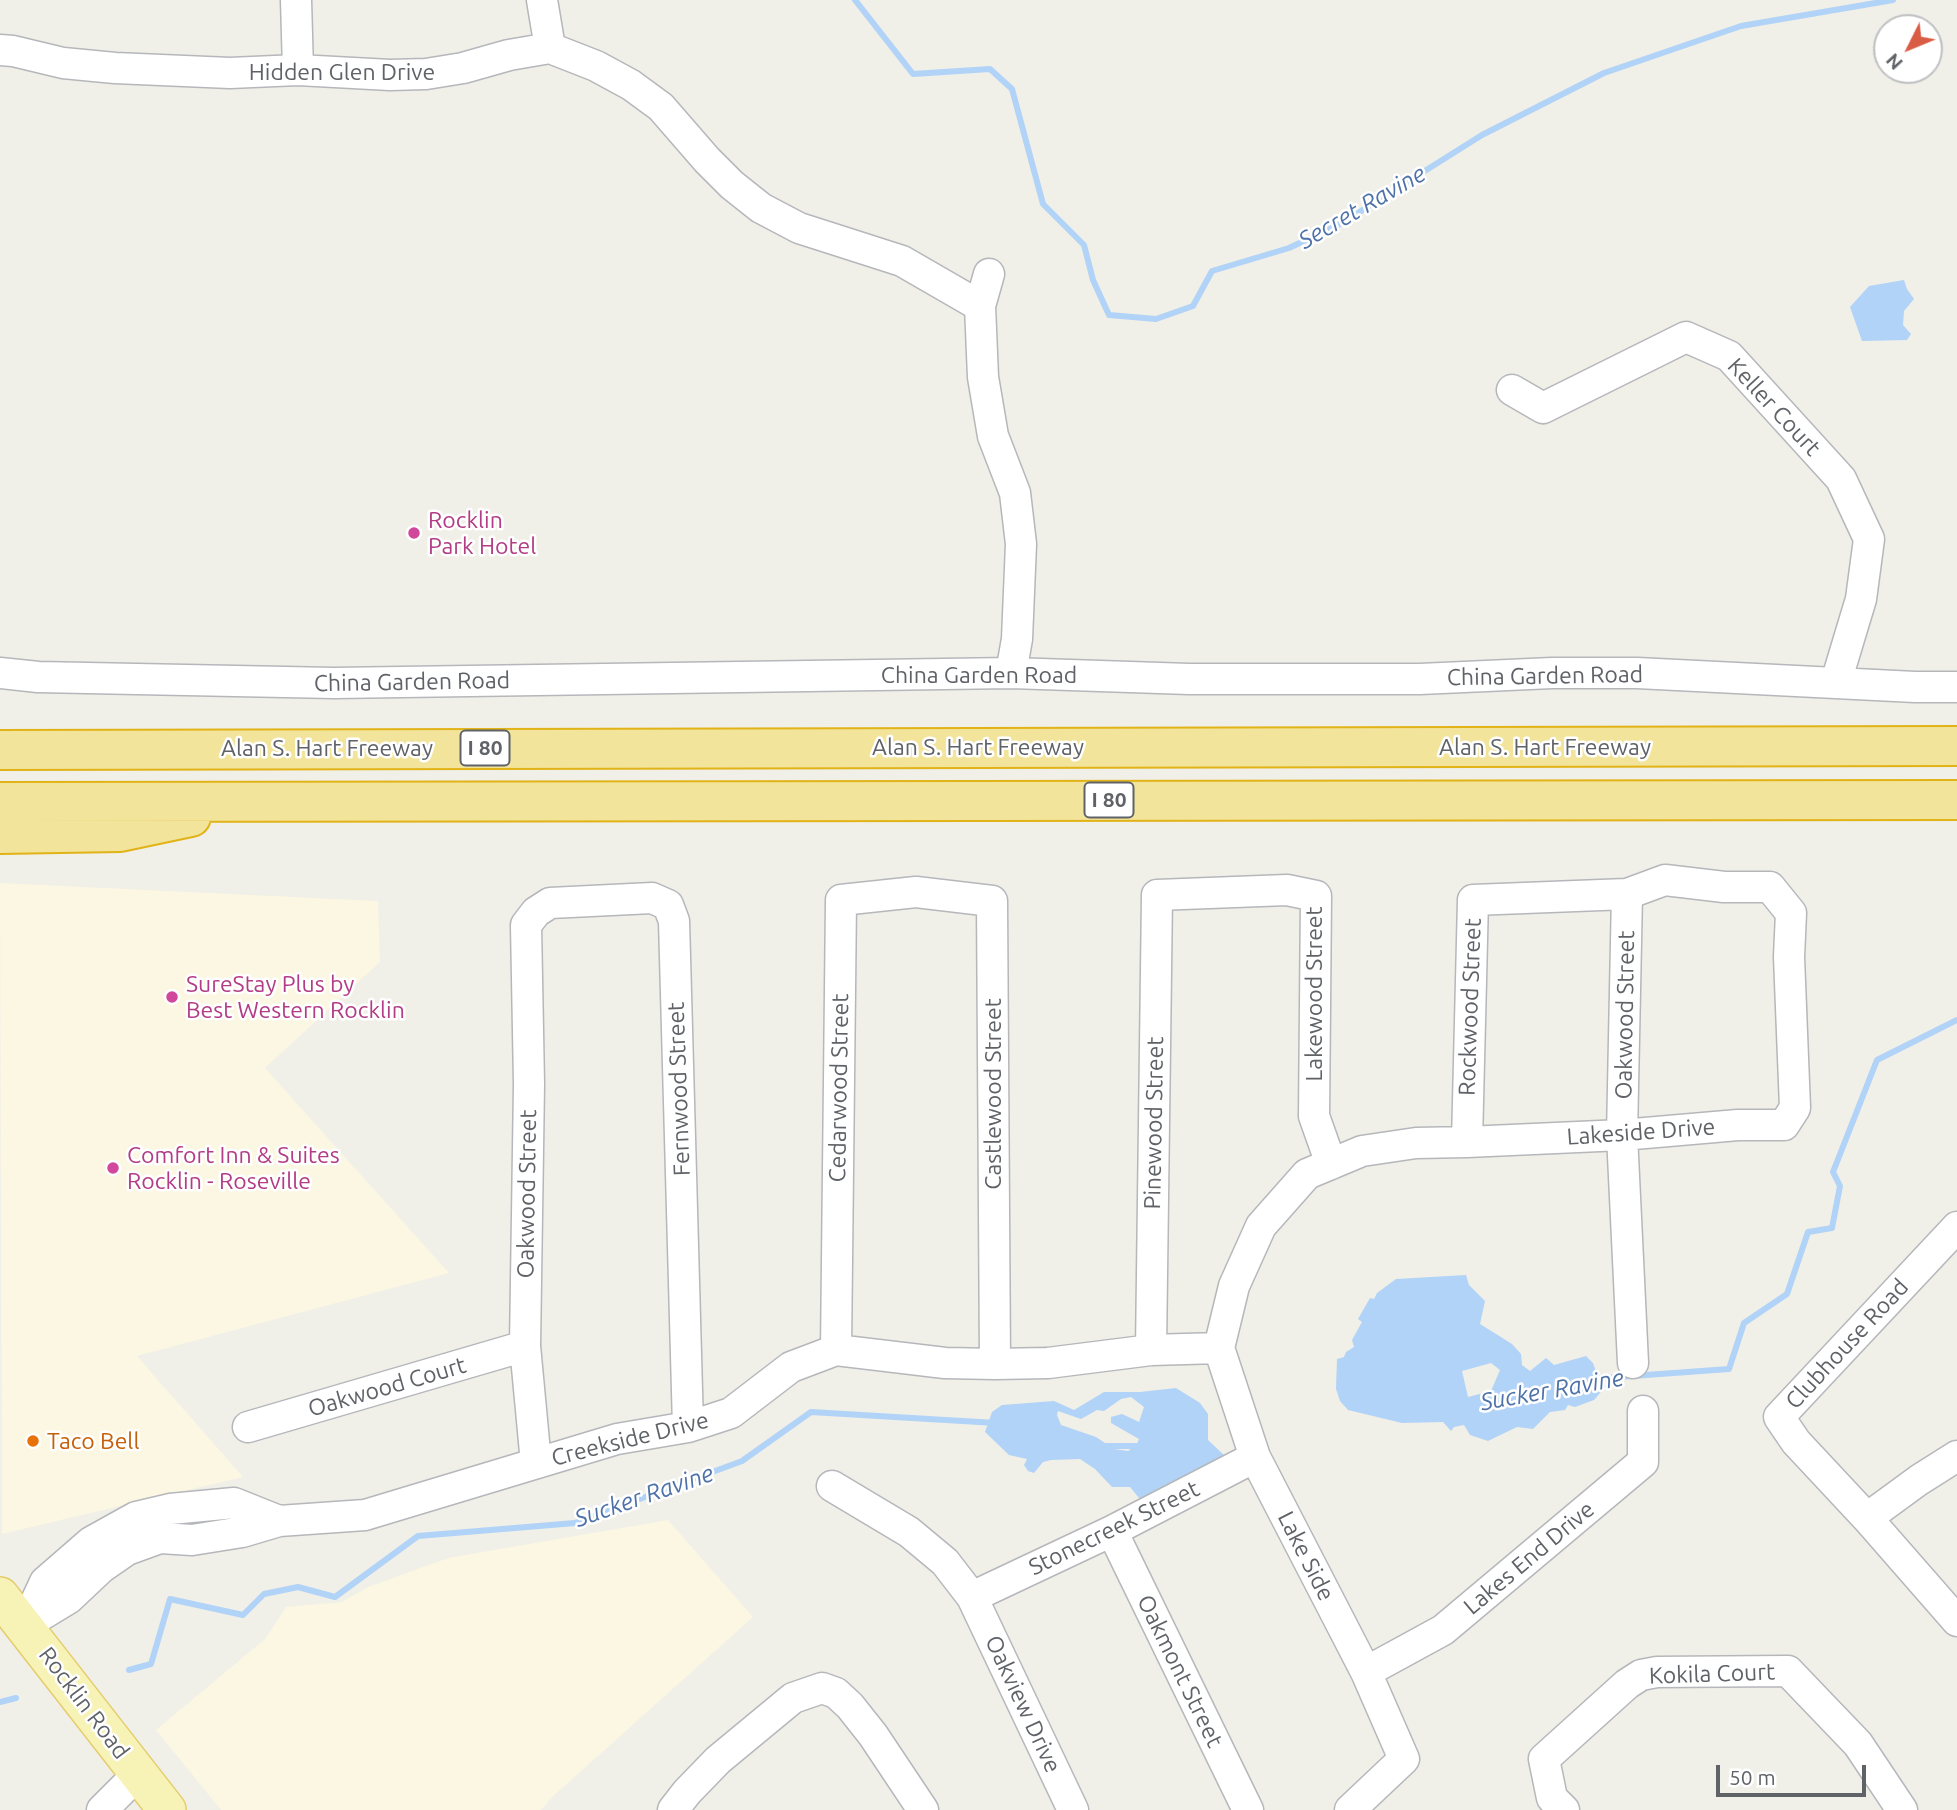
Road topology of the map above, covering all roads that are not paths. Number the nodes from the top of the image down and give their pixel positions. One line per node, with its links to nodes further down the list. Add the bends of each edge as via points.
1 (296, 0): 5 (street)
2 (542, 0): 3 (street)
3 (550, 48): 5 (street, Hidden Glen Drive, via 426,74); 7 (street, via 596,66 661,107 707,160 761,208 799,228 902,261)
4 (0, 50): 5 (street, Hidden Glen Drive, via 115,68 230,73)
5 (298, 70)
6 (989, 274): 7 (street)
7 (980, 306): 10 (street, via 983,377 993,436 1015,492 1021,544)
8 (1512, 390): 11 (street, Keller Court, via 1543,408 1686,337 1729,355 1840,479 1868,539 1861,599)
9 (0, 673): 10 (street, China Garden Road, via 334,683)
10 (1011, 673): 11 (street, China Garden Road, via 1189,679 1637,673)
11 (1836, 682): 12 (street, China Garden Road)
12 (1957, 687)
13 (0, 734): 15 (highway)
14 (1957, 747): 15 (highway, Alan S. Hart Freeway / I 80)
15 (169, 749): 16 (highway, Alan S. Hart Freeway / I 80)
16 (0, 750)
17 (1957, 800): 18 (highway, I 80)
18 (261, 801): 19 (highway, I 80); 20 (highway, via 120,832)
19 (0, 802)
20 (0, 834)
21 (916, 892): 31 (street, Cedarwood Street, via 841,900); 34 (street, Castlewood Street, via 992,901)
22 (1627, 894): 25 (street, Oakwood Street); 25 (street, Lakeside Drive, via 1665,880 1770,887 1791,913 1795,1108 1784,1125); 26 (street, Rockwood Street, via 1473,900)
23 (1157, 895): 27 (street, Lakewood Street, via 1287,890 1316,896 1314,1116); 32 (street, Pinewood Street)
24 (526, 925): 29 (street, Oakwood Street); 37 (street, Fernwood Street, via 550,903 640,898 668,905 674,921)
25 (1622, 1135): 26 (street, Lakeside Drive); 33 (street, Oakwood Street)
26 (1466, 1142): 27 (street, Lakeside Drive, via 1362,1151)
27 (1331, 1164): 30 (street, Lakeside Drive, via 1307,1174 1261,1226 1234,1286)
28 (1957, 1227): 42 (street, Clubhouse Road, via 1779,1417 1796,1442)
29 (525, 1346): 36 (street, Oakwood Court); 40 (street, Oakwood Street)
30 (1219, 1348): 32 (street, Creekside Drive); 39 (street, Lake Side)
31 (836, 1350): 34 (street, Creekside Drive); 37 (street, Creekside Drive, via 791,1367 731,1413)
32 (1151, 1350): 34 (street, Creekside Drive, via 1048,1363)
33 (1633, 1363)
34 (995, 1364)
35 (1643, 1411): 48 (street, Lakes End Drive, via 1643,1462 1443,1630)
36 (248, 1427)
37 (688, 1427): 40 (street, Creekside Drive, via 617,1438)
38 (1957, 1456): 42 (street)
39 (1255, 1457): 43 (street, Stonecreek Street); 48 (street, Lake Side)
40 (536, 1463): 47 (street, Creekside Drive, via 365,1515 279,1521 192,1540 160,1538 127,1550 68,1599)
41 (832, 1486): 45 (street, Oakview Drive, via 909,1532 945,1562)
42 (1867, 1518): 46 (street, Clubhouse Road)
43 (1112, 1531): 45 (street, Stonecreek Street); 55 (street, Oakmont Street)
44 (0, 1596): 47 (main road, Rocklin Road)
45 (972, 1597): 54 (street, Oakview Drive)
46 (1957, 1621)
47 (24, 1625): 49 (main road, Rocklin Road)
48 (1366, 1672): 56 (street, Lake Side, via 1404,1759)
49 (138, 1774): 50 (street); 51 (main road, Rocklin Road)
50 (103, 1810)
51 (167, 1810)
52 (673, 1810): 53 (street, via 719,1760 793,1698 822,1688 850,1706)
53 (923, 1810)
54 (1073, 1810)
55 (1248, 1810)
56 (1350, 1810)
57 (1564, 1810): 58 (street, Kokila Court, via 1552,1798 1544,1759 1641,1675 1788,1671 1858,1744)
58 (1902, 1810)

